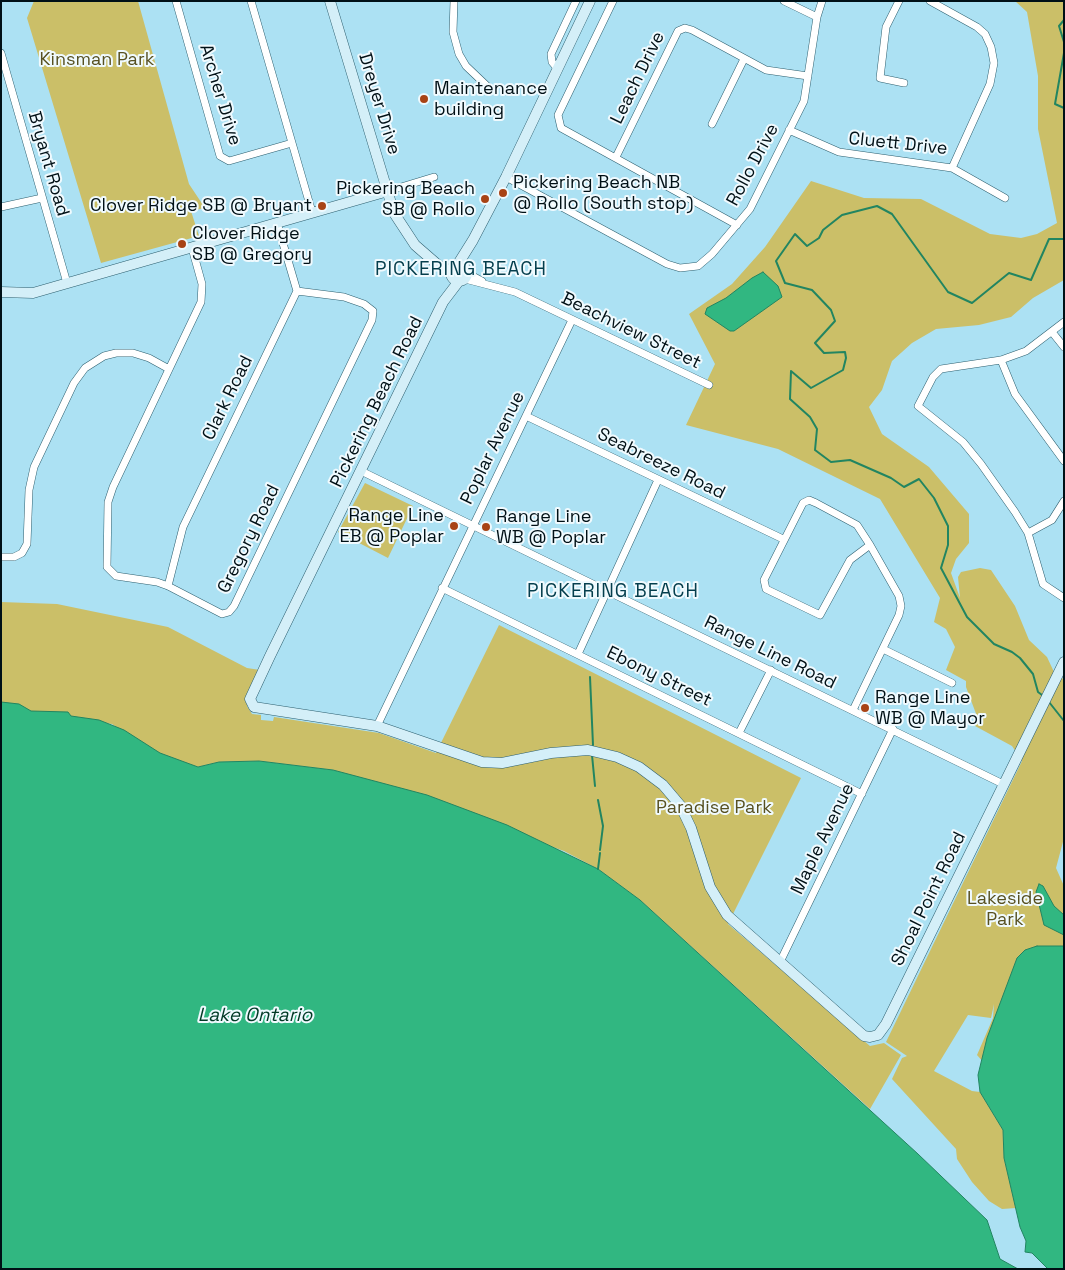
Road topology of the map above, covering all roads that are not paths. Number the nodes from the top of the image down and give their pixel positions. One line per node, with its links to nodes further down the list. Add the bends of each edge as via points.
1 (176, 1): 21 (street, Archer Drive, via 220,156 229,162)
2 (251, 1): 21 (street)
3 (454, 1): 18 (street, via 453,32 459,54 466,66)
4 (576, 1): 15 (street, via 551,54)
5 (590, 1): 15 (street, Pickering Beach Road)
6 (613, 1): 22 (street, via 558,115 561,128)
7 (784, 1): 12 (street)
8 (822, 1): 12 (street, Rollo Drive)
9 (899, 1): 17 (street, via 886,27 880,78)
10 (930, 1): 23 (street, Cluett Drive, via 985,34 994,64 990,84)
11 (333, 2): 26 (street, Dreyer Drive)
12 (817, 17): 16 (street, Rollo Drive)
13 (1, 53): 27 (street, Bryant Road)
14 (744, 59): 16 (street, Leach Drive, via 766,70); 19 (street); 22 (street, Leach Drive, via 692,30 678,31)
15 (557, 68): 25 (street, Pickering Beach Road)
16 (808, 76): 20 (street, Rollo Drive, via 804,101)
17 (904, 83)
18 (487, 86)
19 (712, 124)
20 (789, 130): 23 (street, Cluett Drive, via 839,152); 32 (street, Rollo Drive, via 750,209)
21 (292, 143): 30 (street)
22 (616, 157): 32 (street)
23 (952, 168): 28 (street)
24 (434, 177): 26 (street)
25 (506, 177): 32 (street, Rollo Drive, via 680,268 690,268 705,261); 34 (street, Pickering Beach Road)
26 (388, 191): 30 (street); 34 (street, Dreyer Drive, via 394,213 415,245)
27 (42, 198): 29 (street); 35 (street, Bryant Road)
28 (1005, 198)
29 (1, 207)
30 (312, 212): 31 (street)
31 (277, 223): 33 (street); 36 (street)
32 (737, 225)
33 (192, 248): 35 (street); 43 (street, Gregory Road, via 202,284 201,302)
34 (459, 272): 38 (street, Beachview Street, via 515,292); 47 (street, Pickering Beach Road)
35 (67, 283): 37 (street, via 33,293)
36 (297, 290): 55 (street, Clark Road, via 183,527); 55 (street, Gregory Road, via 344,297 364,304 373,311 372,320 229,612 222,614)
37 (1, 292)
38 (572, 320): 44 (street, Beachview Street); 45 (street, Poplar Avenue)
39 (1064, 322): 40 (street)
40 (1052, 332): 41 (street); 42 (street, via 1026,350)
41 (1064, 347)
42 (1001, 360): 46 (street, via 1015,394); 51 (street, via 941,369 933,377 918,406 963,442)
43 (170, 369): 54 (street, via 133,353 104,356 85,368 74,383 34,467 29,490 27,544 22,554 14,558); 55 (street, Gregory Road, via 108,502 107,567 116,576)
44 (709, 385)
45 (526, 416): 48 (street, Seabreeze Road); 50 (street, Poplar Avenue)
46 (1064, 461)
47 (361, 471): 50 (street, Range Line Road); 65 (street, Pickering Beach Road, via 250,699 256,708)
48 (658, 480): 52 (street, Seabreeze Road); 57 (street)
49 (1064, 501): 51 (street, via 1052,520)
50 (472, 525): 56 (street, Poplar Avenue); 57 (street, Range Line Road)
51 (1028, 533): 58 (street, via 1043,584)
52 (783, 539): 53 (street, via 799,508 809,500 857,525); 53 (street, via 764,580 766,589 820,615 850,560)
53 (870, 545): 59 (street, via 899,596 901,606)
54 (1, 557)
55 (168, 586)
56 (442, 588): 60 (street, Ebony Street); 65 (street, Poplar Avenue)
57 (607, 591): 60 (street); 62 (street, Range Line Road)
58 (1064, 598)
59 (884, 649): 63 (street); 64 (street)
60 (578, 654): 67 (street, Ebony Street)
61 (1064, 662): 68 (street, Shoal Point Road)
62 (771, 670): 64 (street, Range Line Road); 67 (street)
63 (952, 683)
64 (853, 710): 66 (street, Range Line Road)
65 (377, 726): 70 (street, via 482,762 588,750 617,757 639,767 663,785 680,805 721,907)
66 (893, 729): 68 (street, Range Line Road); 69 (street, Maple Avenue)
67 (739, 733): 69 (street, Ebony Street)
68 (1003, 784): 70 (street, Shoal Point Road, via 878,1035 864,1036)
69 (862, 794): 70 (street, Maple Avenue)
70 (780, 962)

